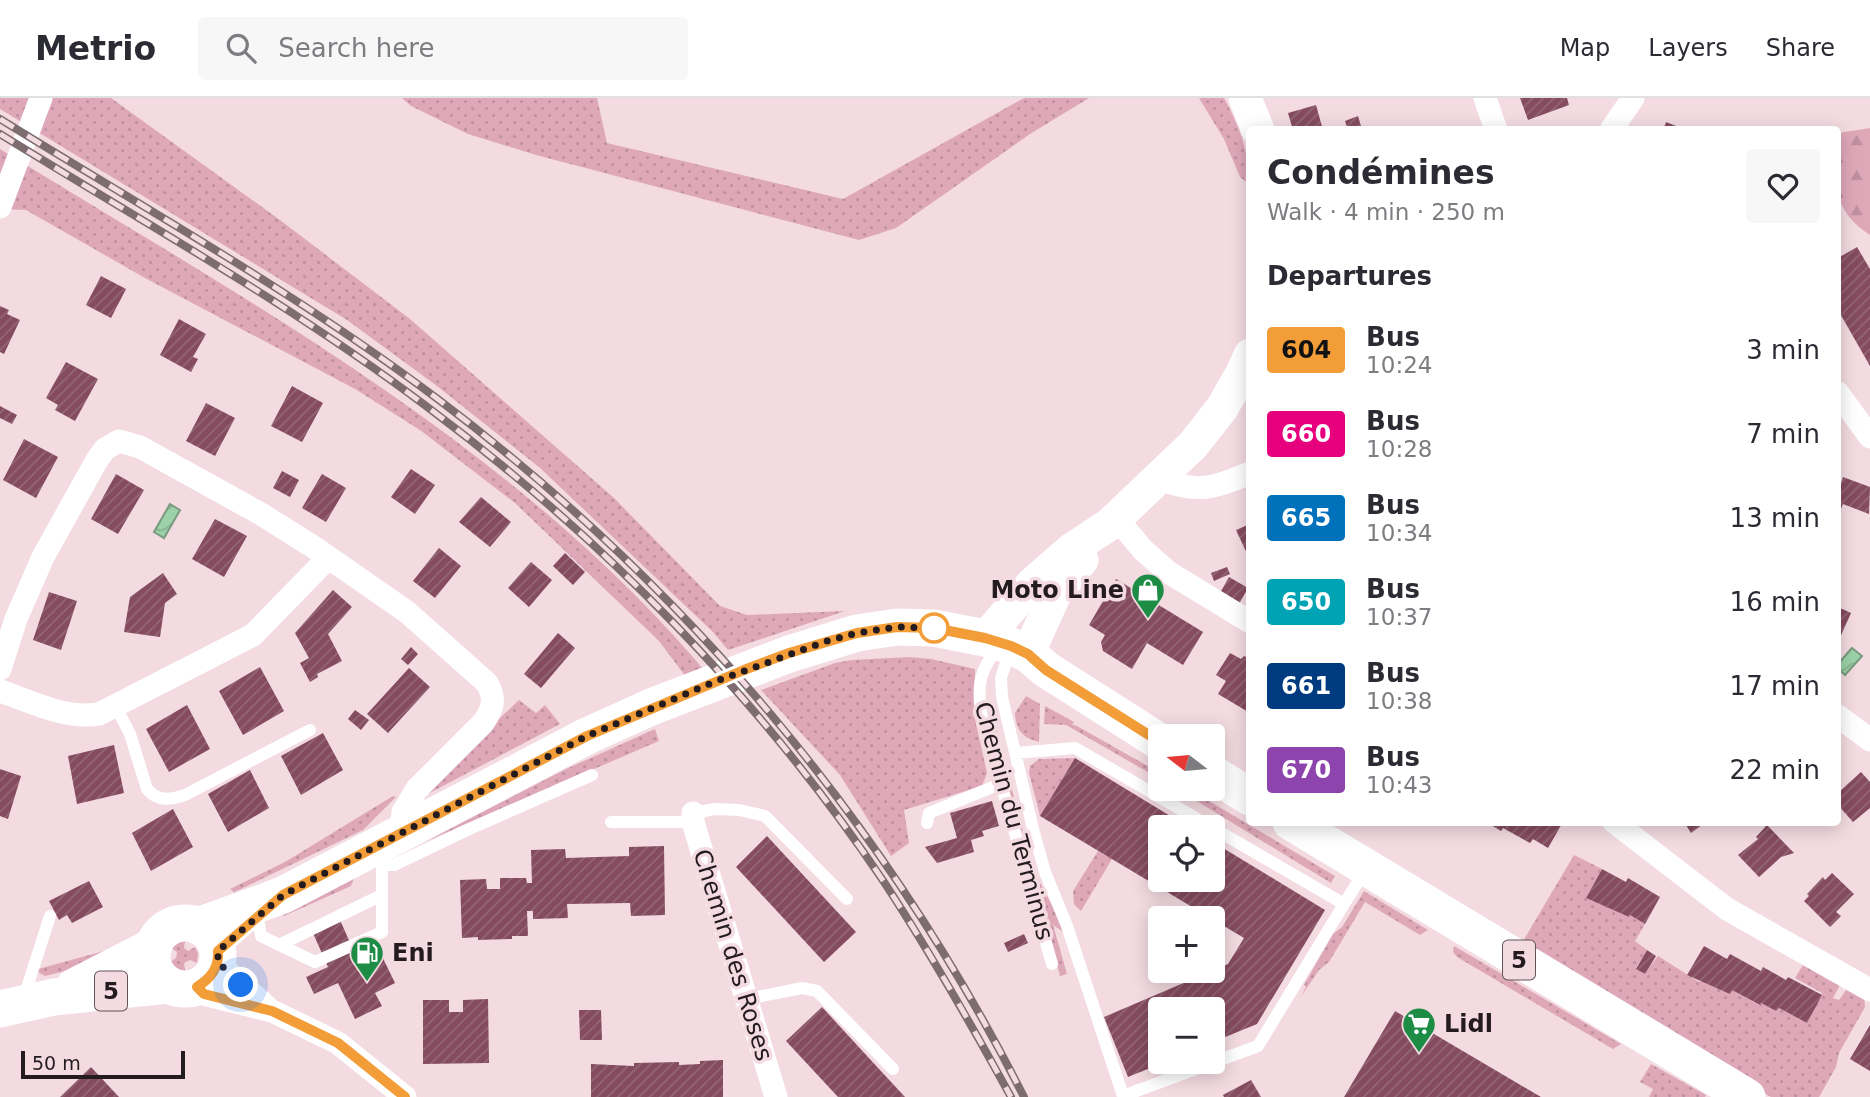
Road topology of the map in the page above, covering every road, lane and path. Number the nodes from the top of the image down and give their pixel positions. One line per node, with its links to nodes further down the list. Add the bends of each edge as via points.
1 (41, 98): 8 (street)
2 (1245, 98): 5 (main road)
3 (1485, 98): 6 (street)
4 (1633, 98): 7 (street)
5 (1256, 126)
6 (1495, 126)
7 (1614, 126)
8 (1, 204)
9 (1246, 364): 13 (main road, via 1222,408)
10 (1841, 397): 11 (street)
11 (1870, 437)
12 (1246, 473): 13 (street, via 1199,489)
13 (1160, 479): 14 (main road)
14 (1114, 522): 16 (street, via 1168,572); 17 (main road); 17 (main road, via 1072,549 1032,584)
15 (328, 558): 18 (street, via 249,507 140,447 119,441 97,460 43,557); 20 (street, via 253,635); 35 (street, via 407,612 492,693 494,702 483,723 417,789 403,812)
16 (1246, 620)
17 (1006, 645): 23 (main road, 5); 25 (lane, via 1002,697); 28 (lane, Chemin du Terminus, via 983,669 979,696); 35 (main road, 5, via 934,628 857,633 768,662 587,736)
18 (0, 669)
19 (0, 691): 20 (street, via 75,716)
20 (116, 707): 22 (lane, via 130,734 147,789 168,800)
21 (1841, 718): 24 (street)
22 (310, 730)
23 (1148, 734)
24 (1870, 740)
25 (1014, 753): 40 (lane, via 1075,748); 51 (lane, via 1045,872)
26 (592, 775): 36 (lane, via 394,865)
27 (1225, 781): 29 (main road)
28 (1000, 784): 32 (lane, via 929,813); 45 (lane, Chemin du Terminus)
29 (1246, 795)
30 (693, 817): 31 (lane); 39 (lane, via 715,809 765,816); 47 (street, Chemin des Roses)
31 (611, 822)
32 (928, 823)
33 (1297, 826): 37 (main road, 5)
34 (1619, 826): 46 (street, via 1727,909)
35 (401, 831): 36 (main road, 5)
36 (375, 858): 38 (lane); 42 (main road, 5)
37 (1366, 869): 40 (lane); 54 (main road, 5)
38 (382, 895): 42 (lane); 42 (lane, via 382,932 315,962)
39 (848, 899)
40 (1344, 904): 51 (lane, via 1258,1045)
41 (50, 916): 48 (lane)
42 (273, 919): 44 (main road, 5)
43 (154, 946): 44 (main road, via 155,968); 44 (main road, via 164,931 189,923); 48 (main road, 5)
44 (200, 962): 48 (main road, 5); 49 (street); 49 (street, via 204,994)
45 (1052, 964)
46 (1870, 990)
47 (747, 999): 50 (lane, via 802,988 817,990); 53 (street, Chemin des Roses)
48 (25, 1004)
49 (272, 1011): 52 (street, via 338,1043)
50 (894, 1069)
51 (1123, 1096)
52 (405, 1097)
53 (776, 1097)
54 (1747, 1097)

